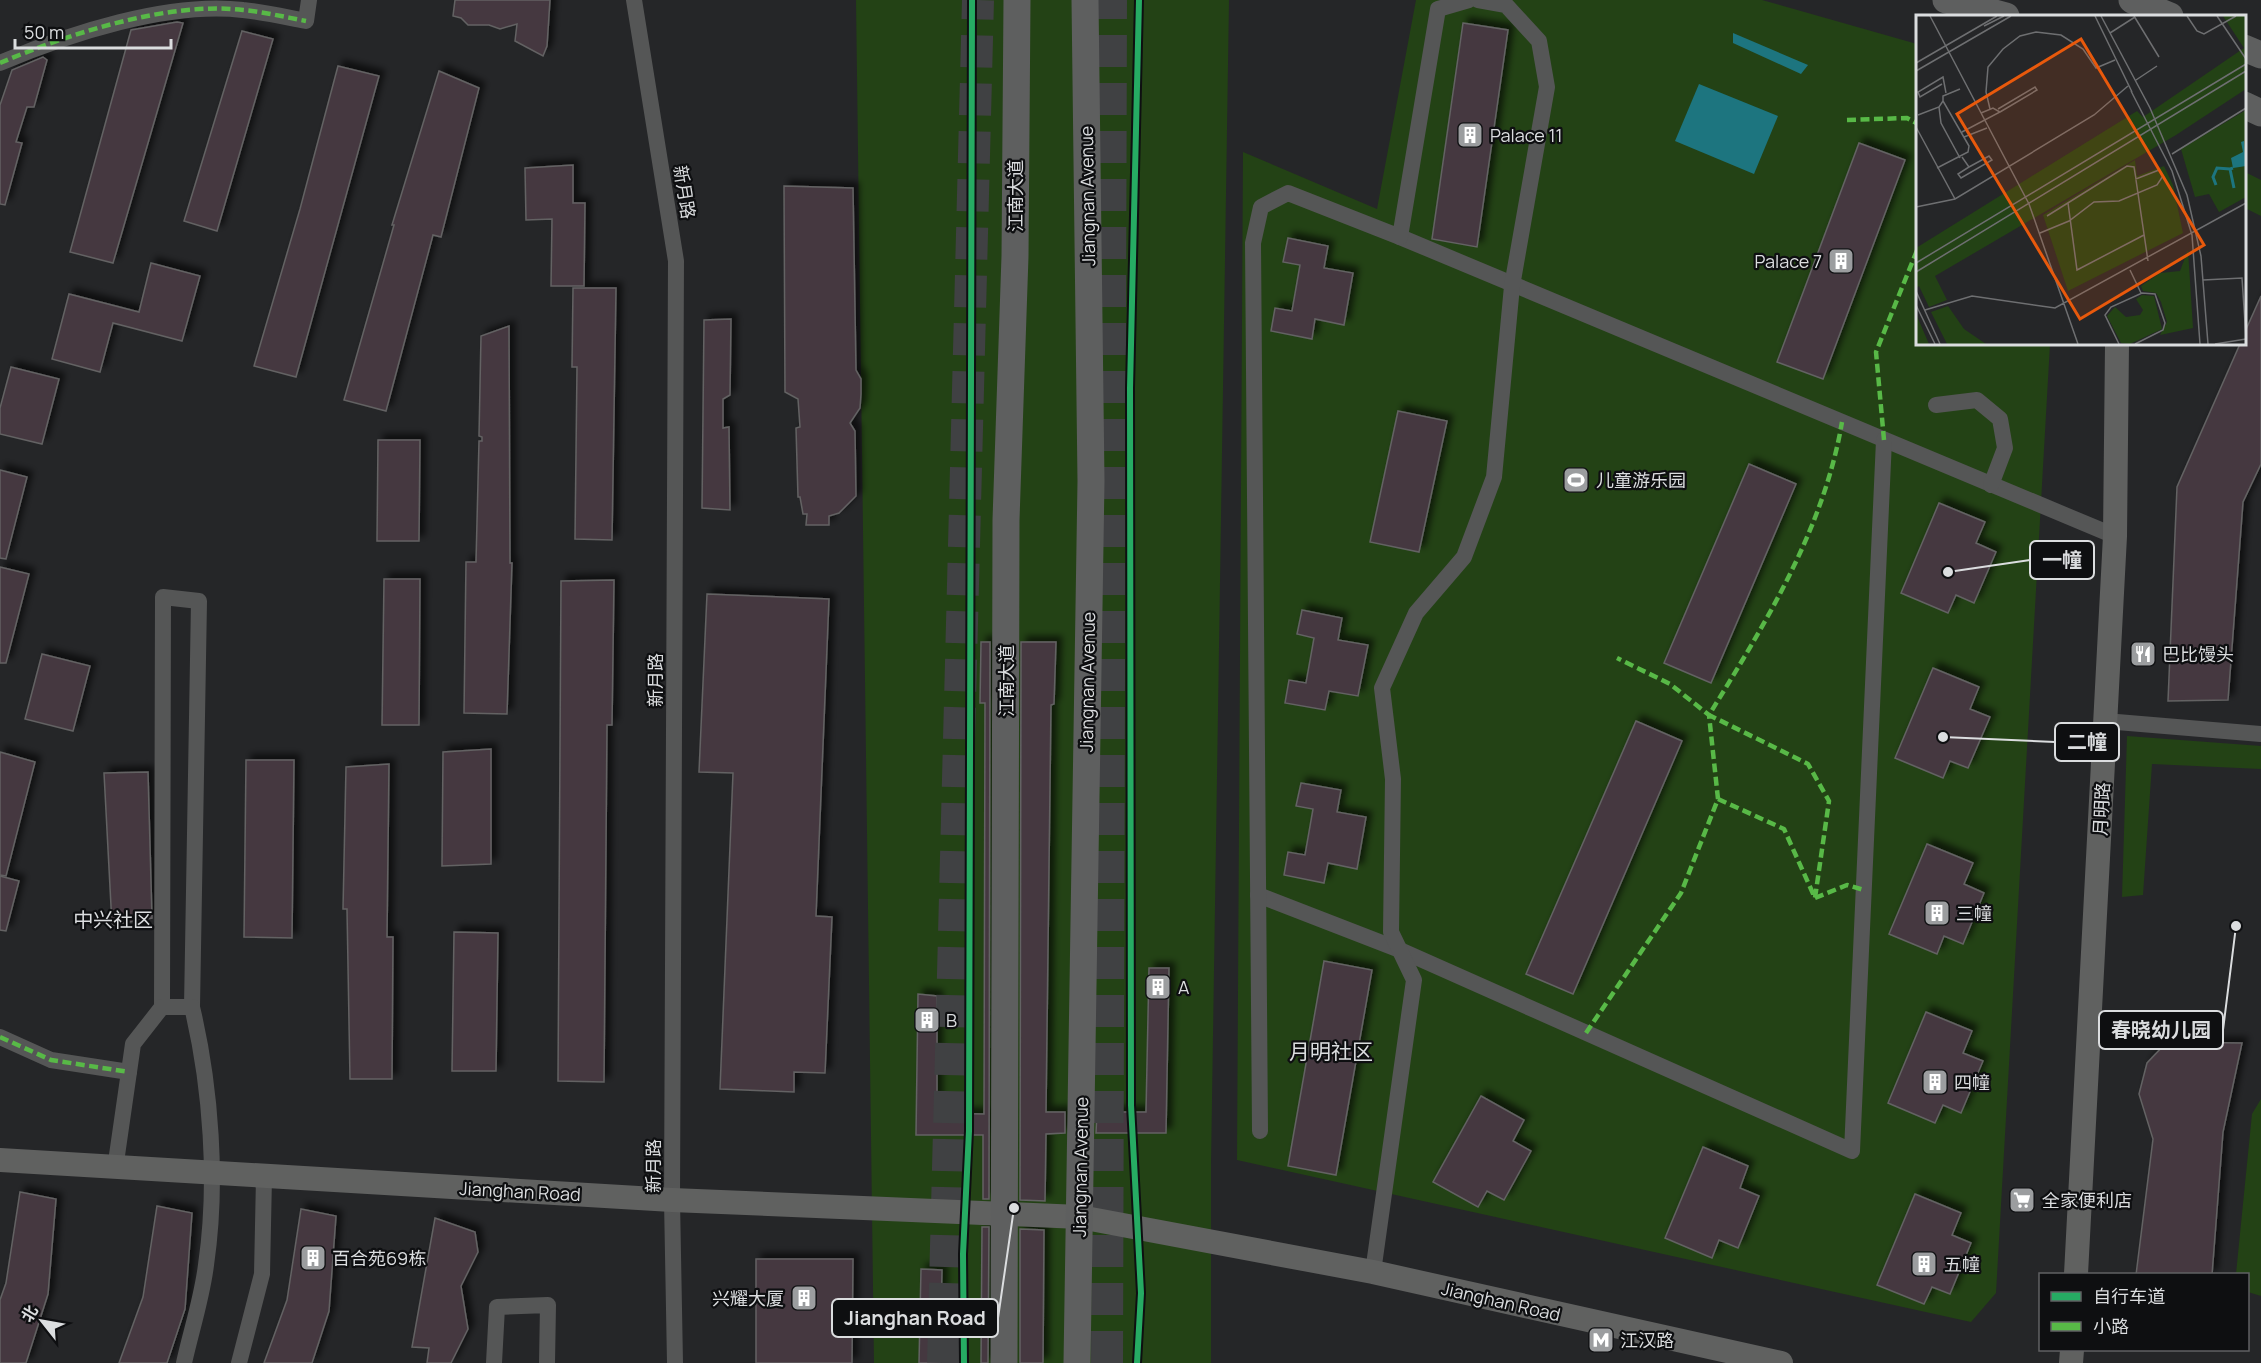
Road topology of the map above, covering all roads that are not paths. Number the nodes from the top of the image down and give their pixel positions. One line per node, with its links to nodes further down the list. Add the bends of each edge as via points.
1 (309, 0): 14 (street, via 306,21 242,9 176,11 40,46)
2 (634, 0): 37 (street, 新月路, via 676,261)
3 (1017, 0): 38 (main road, 江南大道, via 1015,256 1006,520)
4 (1085, 0): 39 (main road, Jiangnan Avenue, via 1091,481)
5 (1469, 0): 17 (street, via 1438,9)
6 (1478, 0): 18 (street, via 1506,5 1539,41 1547,87)
7 (1946, 0): 9 (main road)
8 (2129, 0): 10 (street); 11 (main road)
9 (2002, 15)
10 (2125, 15)
11 (2167, 15)
12 (2246, 49): 13 (main road)
13 (2261, 56)
14 (0, 63)
15 (2246, 106): 16 (main road)
16 (2261, 113)
17 (1400, 237): 18 (street); 26 (street, via 1288,193 1261,207 1253,243)
18 (1512, 286): 21 (street); 27 (street, via 1494,477 1464,557 1416,613 1382,688 1393,779 1391,932)
19 (2117, 345): 23 (street, 月明路)
20 (1936, 405): 22 (street, via 1977,400 2000,419 2005,448)
21 (1884, 440): 22 (street); 27 (street, via 1852,1151)
22 (1991, 484): 23 (street)
23 (2115, 536): 24 (street, 月明路)
24 (2105, 721): 25 (street); 41 (street, 月明路)
25 (2261, 734)
26 (1258, 895): 27 (street); 32 (street)
27 (1400, 951): 40 (street, via 1414,980)
28 (162, 1007): 29 (street); 29 (street, via 163,597 199,600); 31 (street, via 132,1044)
29 (192, 1007): 35 (street, via 203,1052)
30 (0, 1037): 31 (street, via 51,1060)
31 (129, 1072): 34 (street)
32 (1260, 1131)
33 (0, 1160): 34 (street, Jianghan Road)
34 (115, 1169): 35 (street, Jianghan Road)
35 (212, 1174): 36 (street, Jianghan Road); 42 (street, via 206,1265)
36 (264, 1177): 37 (street, Jianghan Road); 43 (street, via 262,1274)
37 (672, 1200): 38 (street, Jianghan Road); 46 (street, 新月路)
38 (1006, 1214): 39 (street, Jianghan Road); 47 (main road, 江南大道)
39 (1080, 1217): 40 (street, Jianghan Road); 48 (main road, Jiangnan Avenue)
40 (1373, 1272): 49 (street, Jianghan Road)
41 (2076, 1273)
42 (184, 1363)
43 (239, 1363)
44 (494, 1363): 45 (street, via 496,1307 548,1305)
45 (547, 1363)
46 (675, 1363)
47 (1004, 1363)
48 (1077, 1363)
49 (1781, 1363)

